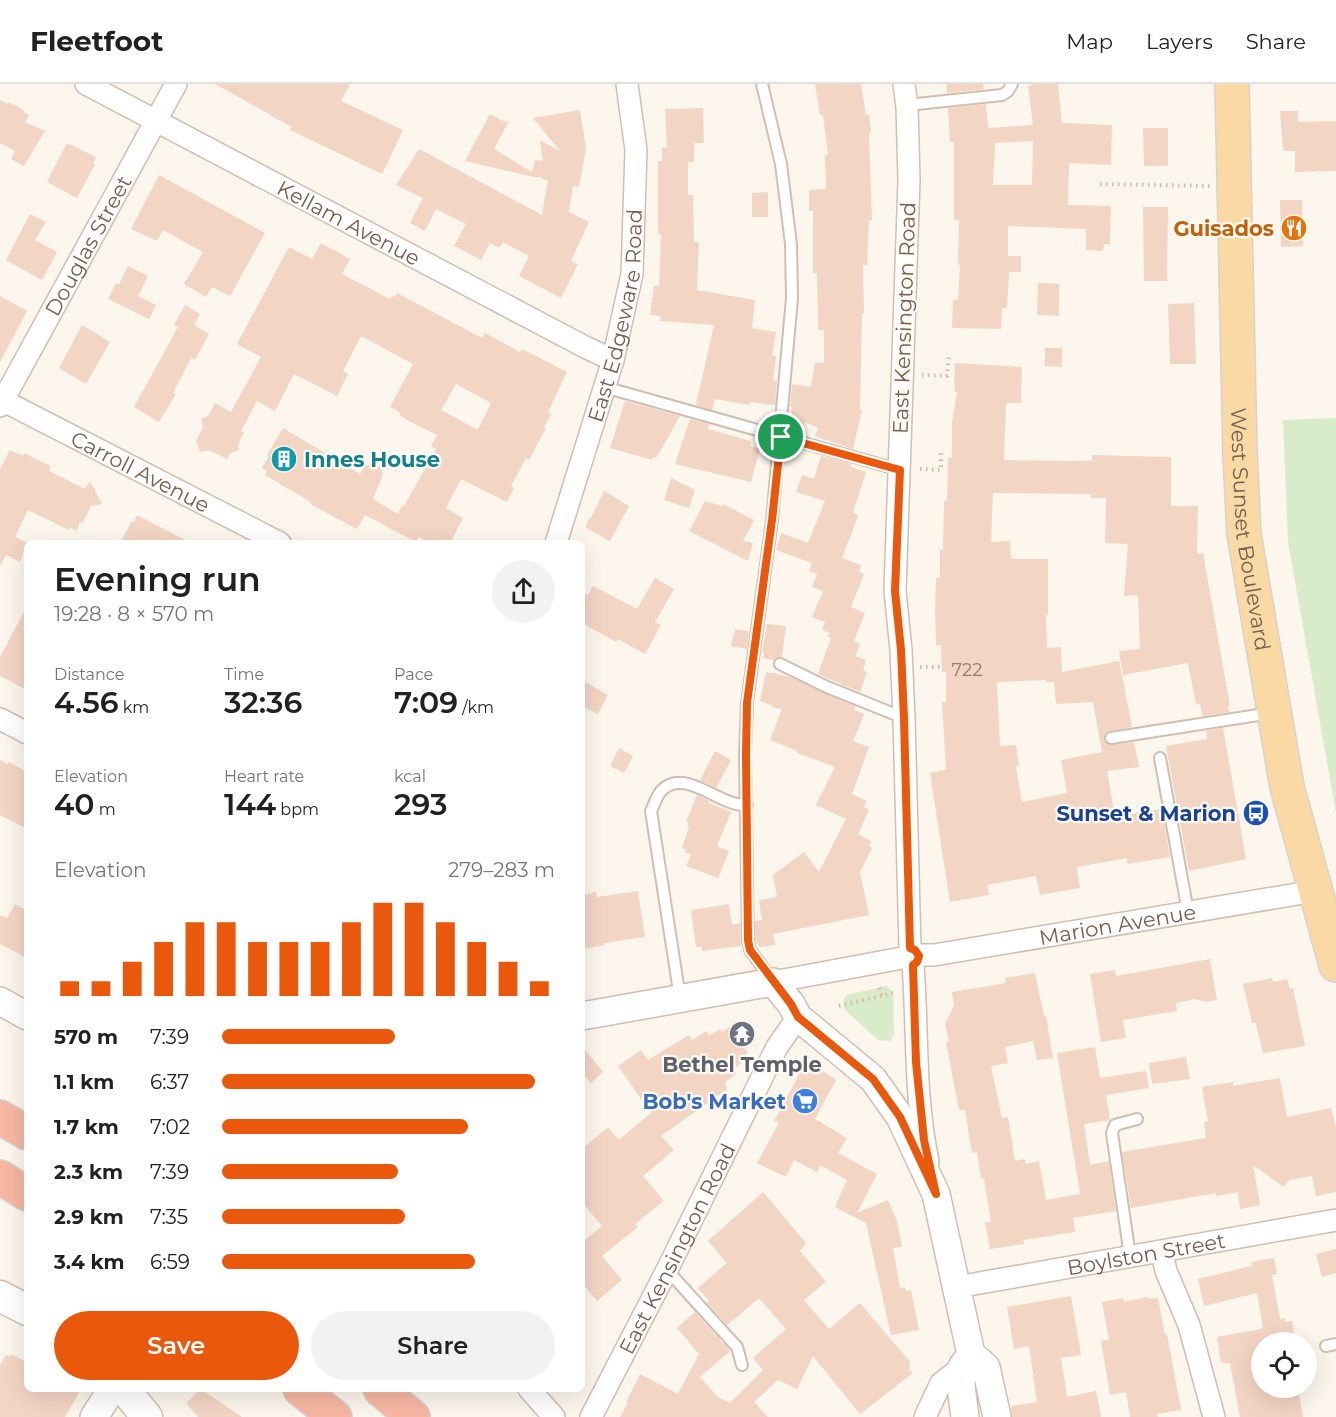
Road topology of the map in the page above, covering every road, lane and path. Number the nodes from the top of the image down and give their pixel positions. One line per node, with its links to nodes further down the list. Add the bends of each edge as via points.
1 (86, 84): 9 (street, Kellam Avenue)
2 (176, 84): 9 (street, Douglas Street)
3 (627, 84): 13 (street, East Edgeware Road, via 636,150 632,274)
4 (762, 84): 17 (lane, via 781,164 791,244 792,298)
5 (904, 84): 8 (street, East Kensington Road)
6 (1012, 84): 8 (lane, via 1002,95)
7 (1232, 84): 11 (main road, West Sunset Boulevard)
8 (907, 105): 19 (street, East Kensington Road)
9 (156, 120): 13 (street, Kellam Avenue); 16 (street, Douglas Street)
10 (1100, 184): 11 (path)
11 (1236, 186): 25 (main road, West Sunset Boulevard, via 1243,515)
12 (949, 356): 14 (path, via 947,376)
13 (613, 360): 15 (street, East Edgeware Road)
14 (922, 375)
15 (604, 387): 17 (lane); 21 (street, East Edgeware Road)
16 (1, 401): 20 (street, Carroll Avenue)
17 (781, 437): 19 (lane); 31 (lane, via 747,703)
18 (941, 453): 19 (path, via 941,470)
19 (910, 470): 26 (street, East Kensington Road, via 895,591)
20 (274, 540)
21 (557, 540)
22 (780, 664): 26 (lane)
23 (920, 667): 24 (path)
24 (942, 667)
25 (1275, 713): 29 (lane); 32 (main road, West Sunset Boulevard, via 1287,787)
26 (904, 718): 34 (street, East Kensington Road)
27 (0, 719): 28 (street)
28 (24, 731)
29 (1111, 738)
30 (1160, 758): 33 (lane)
31 (747, 805): 36 (lane, via 748,940 750,950); 40 (lane, via 735,806 688,783 676,783 662,790 651,811)
32 (1314, 891): 33 (street, Marion Avenue); 35 (main road, West Sunset Boulevard)
33 (1188, 912): 34 (street, Marion Avenue)
34 (911, 957): 36 (street, Marion Avenue); 51 (street, East Kensington Road, via 918,1086)
35 (1336, 965)
36 (773, 982): 40 (street); 45 (street)
37 (879, 988): 39 (path)
38 (893, 993): 39 (path)
39 (882, 995): 42 (path)
40 (680, 998): 44 (street)
41 (0, 1001): 43 (street)
42 (839, 1006)
43 (24, 1014)
44 (585, 1015)
45 (798, 1017): 51 (street, via 873,1079 900,1117); 55 (street, East Kensington Road, via 777,1047)
46 (0, 1117): 48 (highway)
47 (1137, 1119): 54 (lane, via 1115,1125 1112,1133)
48 (24, 1131)
49 (0, 1177): 50 (highway)
50 (24, 1192)
51 (936, 1194): 56 (street)
52 (1336, 1220): 53 (street, Boylston Street)
53 (1162, 1252): 54 (street, Boylston Street); 75 (street, via 1189,1325)
54 (1130, 1256): 56 (street, Boylston Street)
55 (667, 1270): 60 (lane, via 736,1347); 71 (street, East Kensington Road)
56 (957, 1287): 59 (street)
57 (0, 1296): 58 (main road)
58 (24, 1308)
59 (966, 1361): 72 (street, via 941,1383); 73 (street, via 961,1386); 74 (street, via 986,1367)
60 (742, 1365)
61 (110, 1392): 66 (street)
62 (126, 1392): 67 (main road)
63 (304, 1392): 68 (highway)
64 (384, 1392): 69 (highway)
65 (532, 1392): 70 (street)
66 (94, 1417)
67 (147, 1417)
68 (334, 1417)
69 (413, 1417)
70 (554, 1417)
71 (591, 1417)
72 (925, 1417)
73 (966, 1417)
74 (997, 1417)
75 (1214, 1417)

